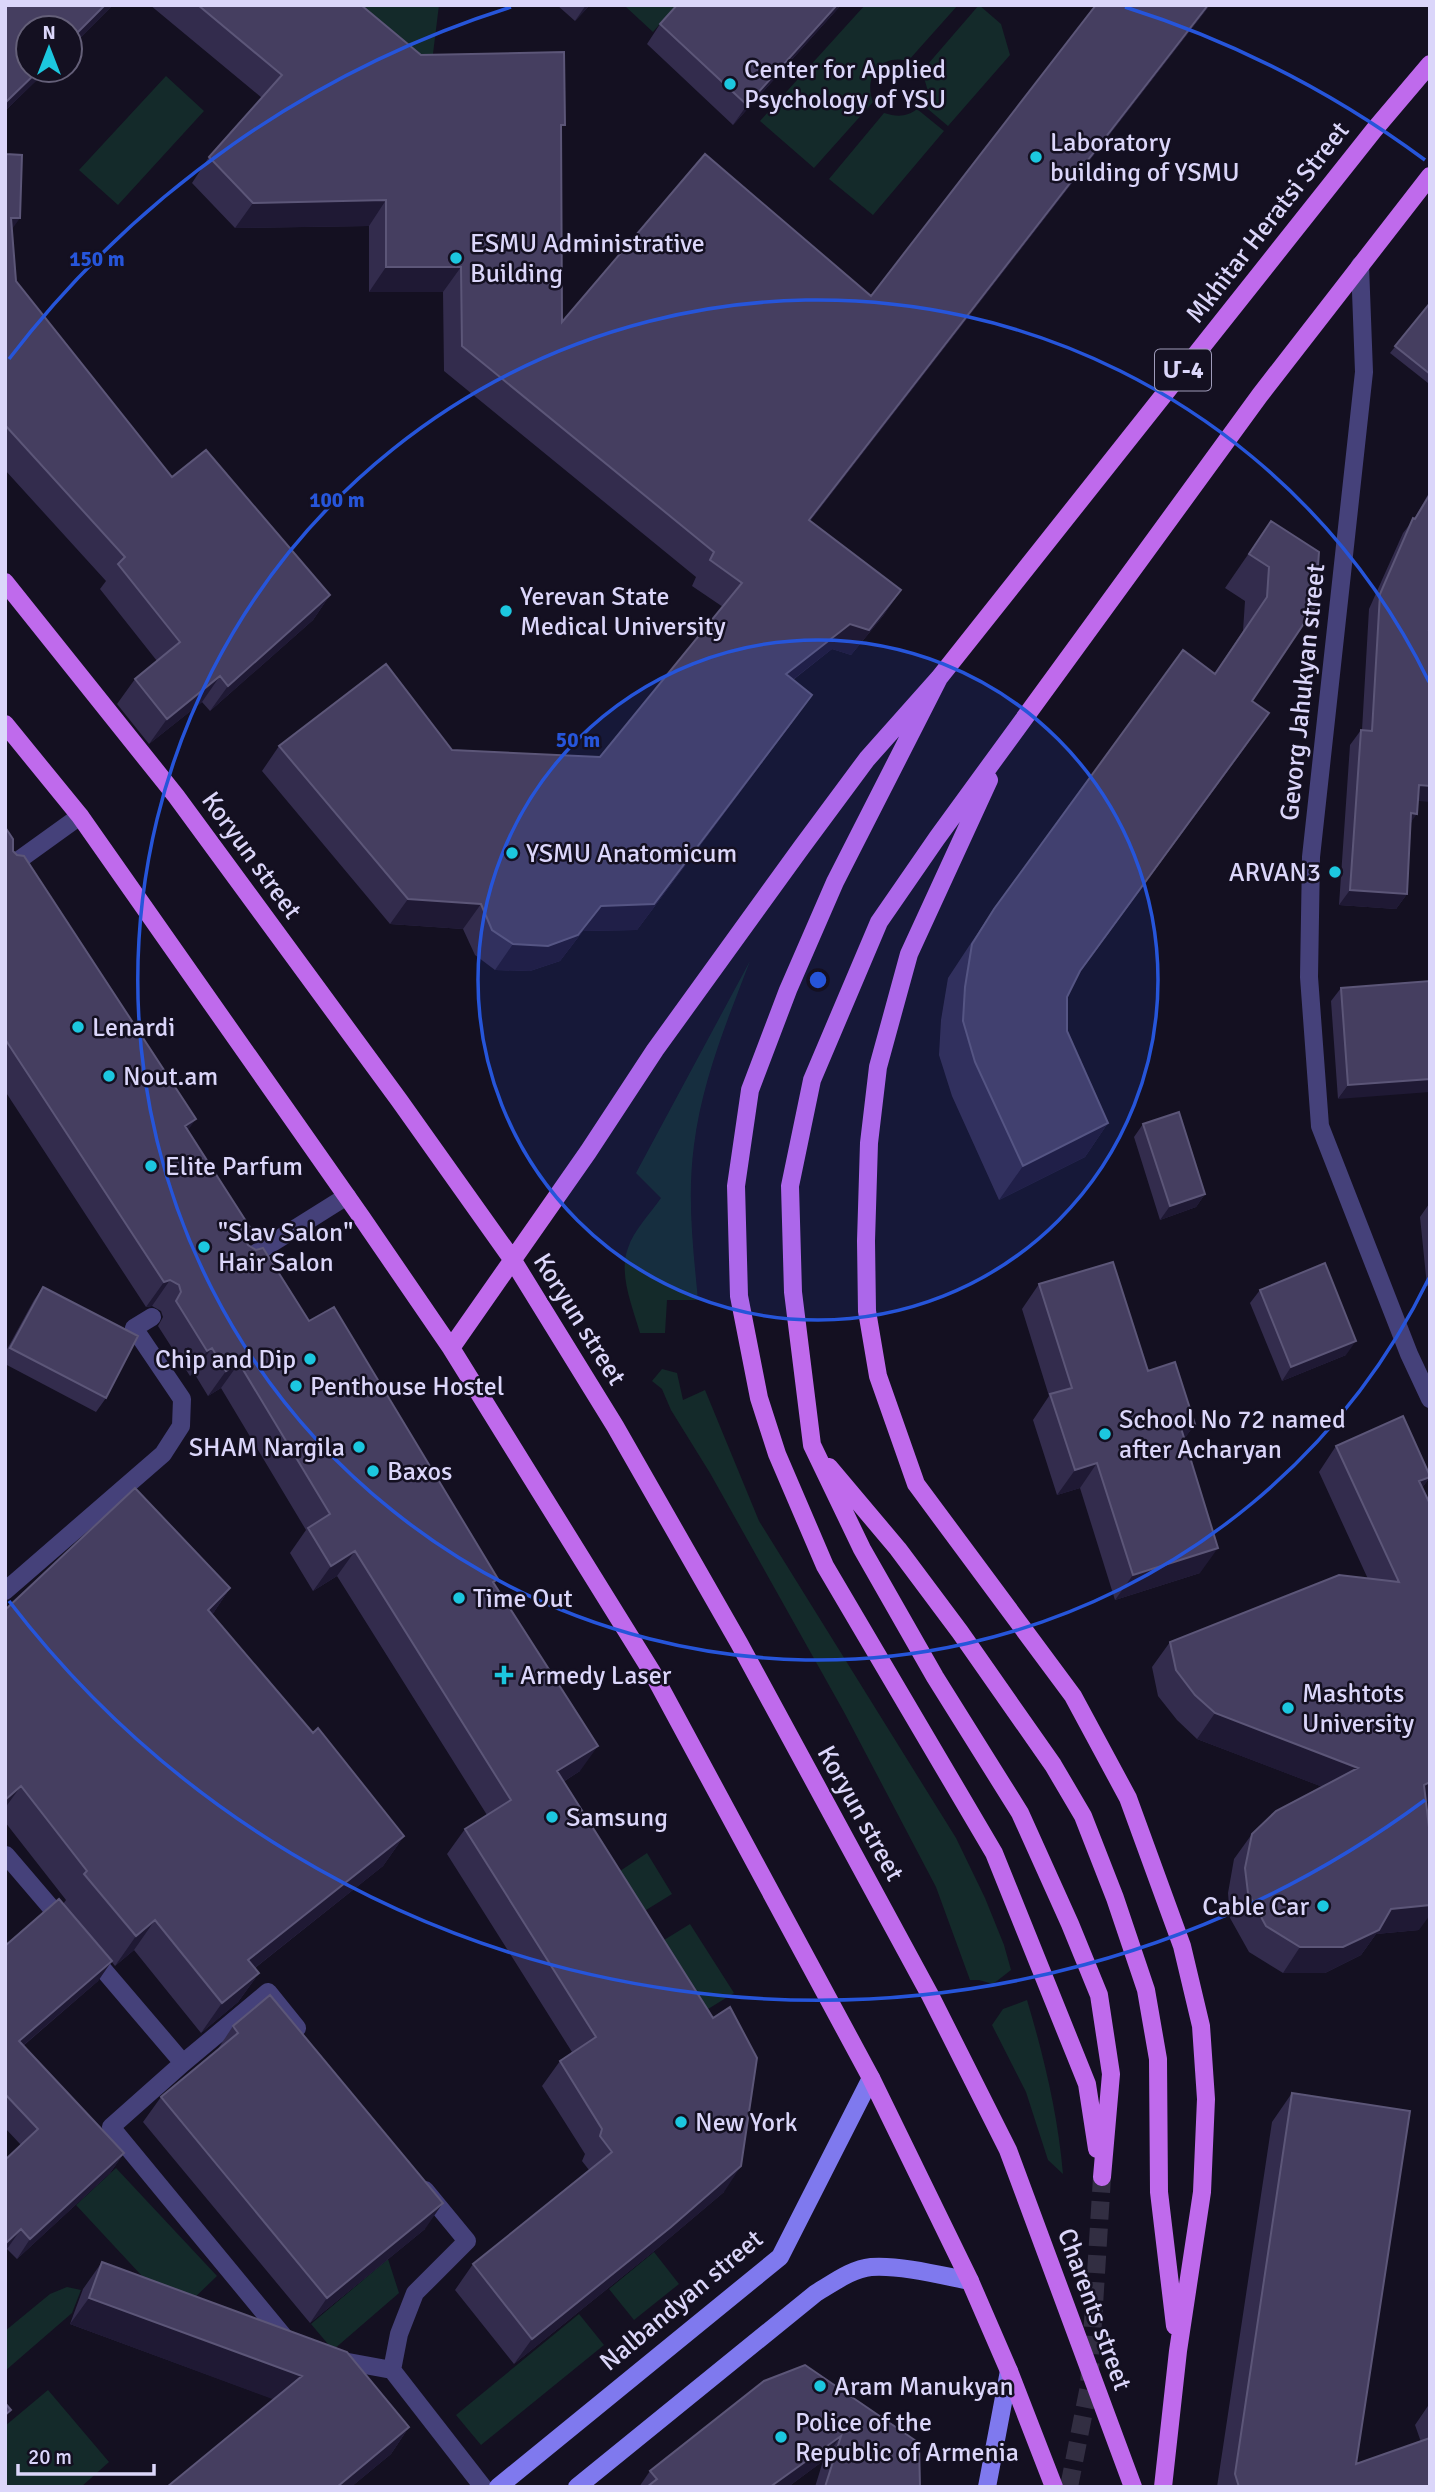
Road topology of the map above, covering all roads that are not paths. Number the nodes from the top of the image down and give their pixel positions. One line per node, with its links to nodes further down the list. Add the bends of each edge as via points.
1 (1430, 64): 5 (main road, Mkhitar Heratsi Street / Մ-4)
2 (1430, 176): 3 (main road)
3 (1360, 265): 7 (main road, via 1259,395); 15 (street, Gevorg Jahukyan street, via 1364,372 1311,857 1309,977 1320,1126)
4 (5, 582): 11 (main road, Koryun street, via 176,796)
5 (939, 678): 11 (main road, via 867,759 809,837); 16 (main road, via 835,882 750,1090 736,1186 739,1296 777,1454 825,1566 995,1853 1087,2084 1102,2177 1111,2074 1099,1995 1020,1813 869,1561)
6 (5, 724): 8 (main road)
7 (1005, 744): 16 (main road, via 879,922 812,1080 790,1186 793,1292); 25 (main road, via 909,954 877,1067 869,1143 867,1311 877,1376 916,1484 1073,1696 1128,1798 1182,1945 1200,2025 1206,2099 1202,2192)
8 (80, 816): 9 (street); 10 (main road)
9 (5, 870)
10 (347, 1196): 12 (street); 14 (main road)
11 (512, 1259): 14 (main road); 22 (main road, Koryun street, via 615,1426 739,1643 924,1982)
12 (239, 1264)
13 (152, 1317): 17 (street, via 134,1328 182,1399 181,1426 163,1454)
14 (451, 1348): 21 (main road, via 652,1672)
15 (1430, 1399)
16 (811, 1445): 25 (main road, via 960,1632 1054,1765 1083,1816 1146,1990 1158,2059 1159,2192)
17 (5, 1591)
18 (6, 1855): 20 (street)
19 (310, 2045): 20 (street, via 268,1992)
20 (183, 2063): 26 (street, via 111,2127 293,2348)
21 (871, 2078): 24 (main road); 29 (main road, Nalbandyan street, via 780,2257)
22 (1008, 2150): 33 (main road, Charents street)
23 (418, 2181): 26 (street, via 467,2241 415,2293 399,2334)
24 (970, 2281): 27 (main road); 30 (main road, via 869,2267 849,2274 816,2293)
25 (1178, 2351): 34 (main road)
26 (393, 2370): 28 (street)
27 (1009, 2371): 31 (main road); 32 (main road)
28 (483, 2487)
29 (498, 2487)
30 (577, 2487)
31 (987, 2487)
32 (1054, 2487)
33 (1133, 2487)
34 (1163, 2487)

